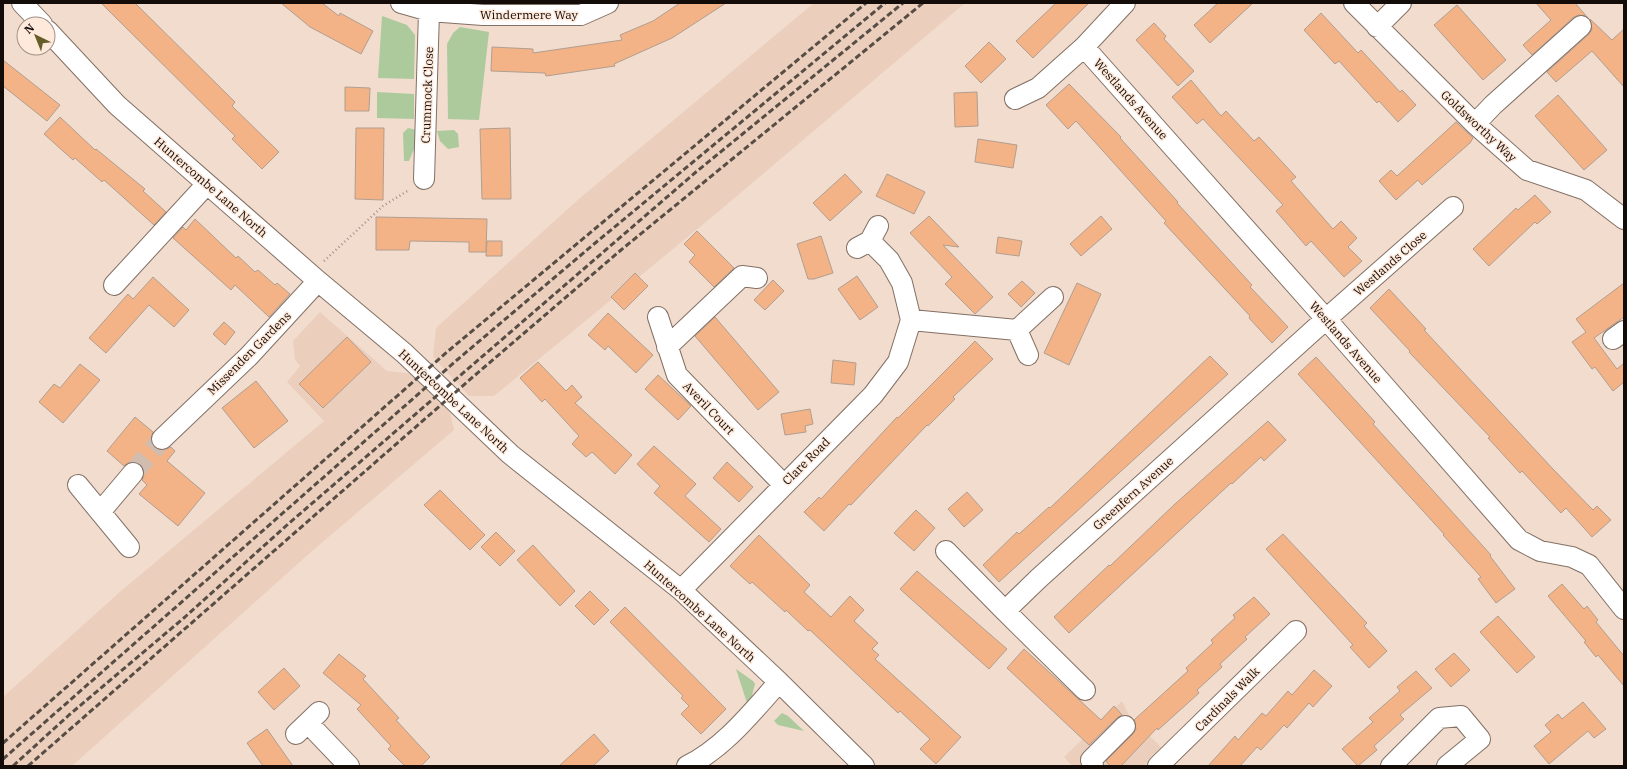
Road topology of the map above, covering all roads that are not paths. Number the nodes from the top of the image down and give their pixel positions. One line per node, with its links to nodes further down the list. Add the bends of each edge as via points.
1 (22, 3): 8 (street)
2 (401, 3): 7 (street, Windermere Way)
3 (608, 3): 7 (street, Windermere Way, via 581,15 483,15)
4 (1125, 3): 12 (street)
5 (1354, 3): 10 (street, Goldsworthy Way)
6 (1401, 3): 10 (street)
7 (429, 11): 15 (street, Crummock Close)
8 (34, 16)
9 (1581, 26): 14 (street)
10 (1378, 27): 14 (street, Goldsworthy Way)
11 (56, 40): 16 (street, Huntercombe Lane North, via 117,105)
12 (1084, 47): 13 (street, via 1038,88); 25 (street, Westlands Avenue)
13 (1015, 99)
14 (1475, 124): 18 (street, Goldsworthy Way, via 1527,170 1586,190)
15 (424, 179)
16 (207, 184): 20 (street, Huntercombe Lane North); 22 (street)
17 (1453, 207): 25 (street, Westlands Close)
18 (1624, 219)
19 (869, 238): 26 (street, via 889,260 902,283)
20 (315, 278): 30 (street, Missenden Gardens, via 249,356); 37 (street, Huntercombe Lane North, via 404,353 510,454)
21 (757, 278): 28 (street, via 742,276)
22 (114, 285)
23 (1053, 297): 27 (street)
24 (658, 317): 28 (street, Averil Court)
25 (1326, 319): 38 (street, Westlands Avenue, via 1519,540 1540,551 1572,557 1589,565); 39 (street, Greenfern Avenue, via 1038,579)
26 (911, 320): 27 (street); 32 (street, Clare Road, via 898,362 873,395)
27 (1017, 330): 29 (street)
28 (667, 347): 32 (street, Averil Court, via 677,375)
29 (1028, 355)
30 (162, 439)
31 (133, 473): 34 (street)
32 (783, 484): 37 (street, Clare Road)
33 (78, 485): 34 (street)
34 (100, 511): 35 (street)
35 (129, 547)
36 (946, 551): 39 (street)
37 (681, 590): 41 (street, Huntercombe Lane North)
38 (1624, 609)
39 (1005, 612): 42 (street)
40 (1296, 631): 49 (street, Cardinals Walk)
41 (779, 682): 46 (street, via 738,728 700,760); 47 (street, Huntercombe Lane North)
42 (1085, 690)
43 (308, 723): 45 (street)
44 (1125, 726): 48 (street, via 1091,760)
45 (349, 766)
46 (687, 766)
47 (864, 766)
48 (1093, 766)
49 (1158, 766)
50 (1391, 766): 51 (street, via 1439,718 1461,716 1480,739)
51 (1447, 766)

